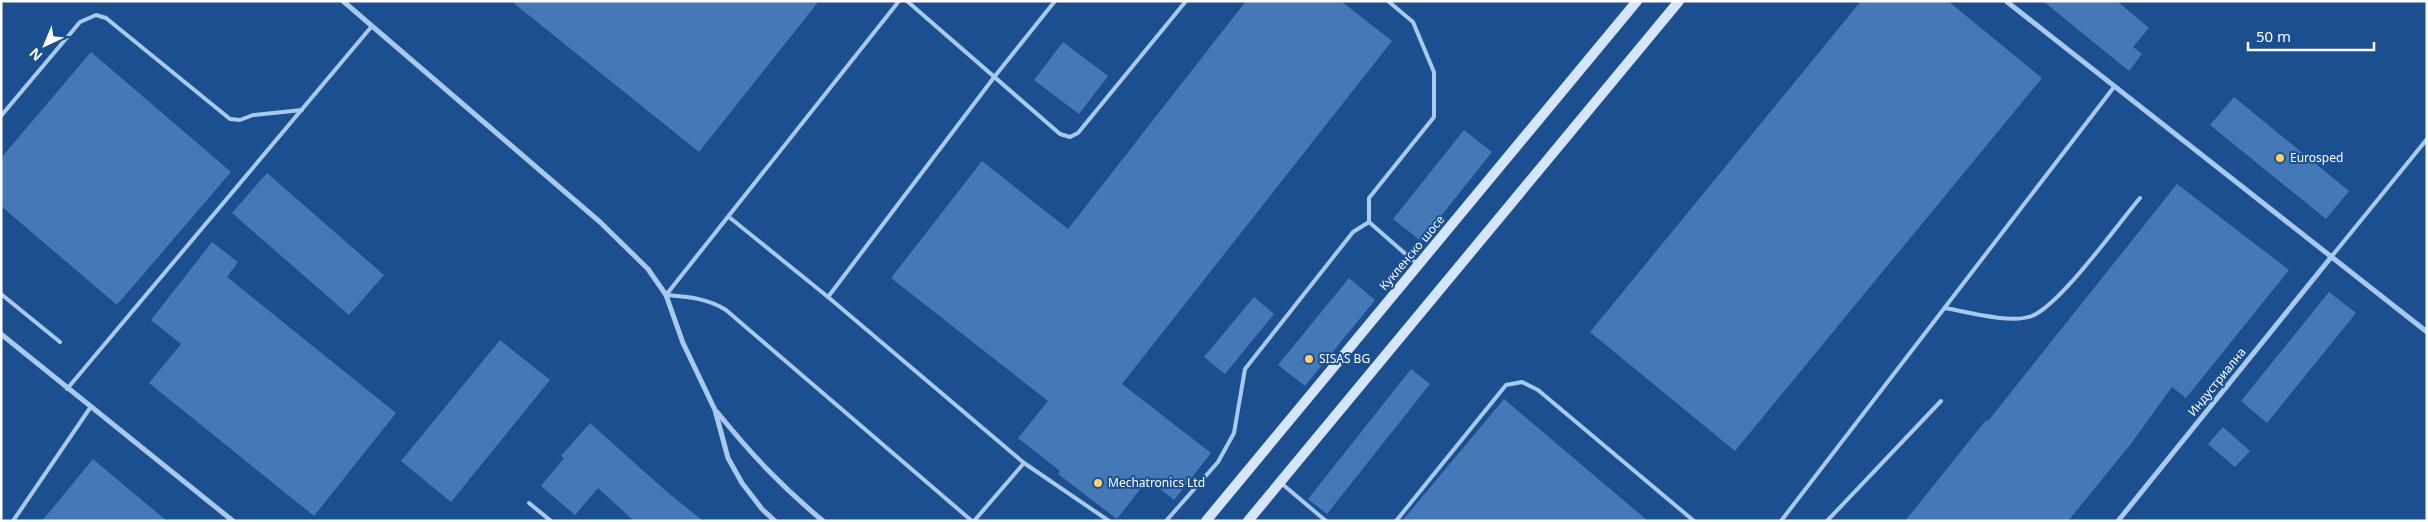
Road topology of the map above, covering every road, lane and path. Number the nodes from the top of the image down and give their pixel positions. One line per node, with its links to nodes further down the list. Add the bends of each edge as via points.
1 (343, 1): 11 (street)
2 (899, 1): 18 (lane)
3 (907, 1): 12 (lane)
4 (1055, 1): 12 (lane)
5 (1178, 1): 10 (lane)
6 (1637, 1): 21 (main road, Кукленско шосе)
7 (1678, 1): 34 (main road)
8 (2006, 1): 13 (street)
9 (1389, 2): 19 (lane, via 1413,22 1434,72 1434,117 1369,198)
10 (1185, 3): 12 (lane, via 1078,133 1070,137 1060,134)
11 (372, 26): 14 (lane); 23 (street, via 627,247)
12 (994, 76): 24 (lane)
13 (2114, 87): 20 (street); 25 (lane)
14 (302, 110): 15 (lane, via 230,119 106,18 96,15 80,22); 29 (lane)
15 (1, 116)
16 (2427, 139): 20 (lane)
17 (2140, 198): 25 (lane, via 2058,297 2031,316 1998,318)
18 (729, 218): 23 (lane); 24 (lane)
19 (1369, 222): 21 (lane); 43 (lane, via 1354,232 1245,369 1234,432 1218,462)
20 (2332, 256): 26 (street); 51 (street, Индустриална)
21 (1418, 266): 44 (main road, Кукленско шосе)
22 (1, 294): 28 (lane)
23 (666, 295): 32 (street, via 683,343); 41 (lane, via 695,297 726,310)
24 (828, 296): 33 (lane)
25 (1945, 308): 49 (lane)
26 (2427, 332)
27 (1, 334): 29 (street)
28 (60, 342)
29 (67, 389): 31 (street)
30 (1941, 401): 50 (lane)
31 (90, 408): 36 (lane); 37 (street)
32 (715, 410): 39 (street, via 728,458 742,483); 40 (street, via 765,469)
33 (1024, 463): 41 (lane); 42 (lane)
34 (1279, 482): 45 (main road); 46 (lane)
35 (529, 503): 38 (lane)
36 (13, 521)
37 (233, 521)
38 (551, 521)
39 (775, 521)
40 (823, 521)
41 (973, 521)
42 (1109, 521)
43 (1166, 521)
44 (1206, 521)
45 (1248, 521)
46 (1326, 521)
47 (1396, 521): 48 (lane, via 1506,385 1522,382 1538,390)
48 (1694, 521)
49 (1781, 521)
50 (1827, 521)
51 (2118, 521)

